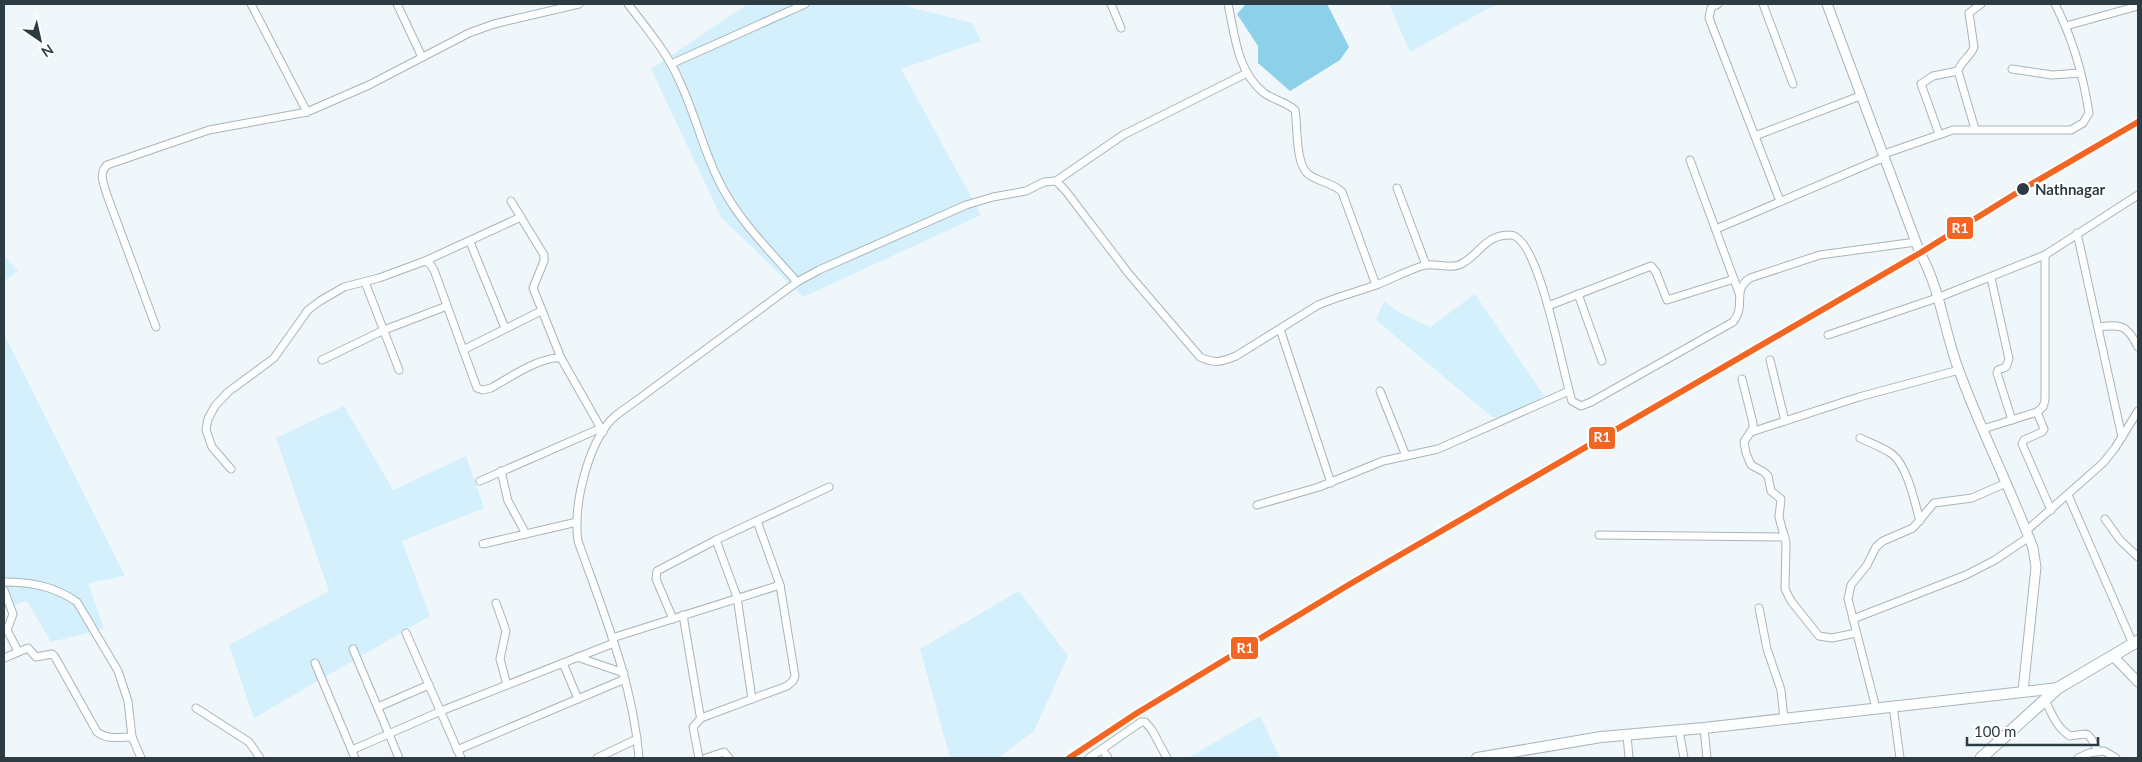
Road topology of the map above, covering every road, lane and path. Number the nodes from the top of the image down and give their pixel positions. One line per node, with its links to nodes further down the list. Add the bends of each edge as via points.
1 (251, 4): 24 (street)
2 (398, 4): 16 (street)
3 (579, 4): 16 (street, via 494,24)
4 (628, 4): 17 (street)
5 (805, 4): 17 (street)
6 (1111, 4): 15 (street)
7 (1228, 4): 20 (street, via 1240,60)
8 (1718, 4): 27 (street, via 1711,8 1709,18)
9 (1763, 4): 22 (street)
10 (1826, 4): 23 (street)
11 (1981, 4): 19 (street, via 1969,13 1974,47)
12 (2055, 4): 14 (street)
13 (2138, 6): 14 (street)
14 (2066, 26): 21 (street)
15 (1121, 28)
16 (422, 56): 24 (street, via 369,85)
17 (671, 64): 46 (street, via 724,191)
18 (2012, 69): 21 (street, via 2052,75)
19 (1958, 71): 25 (street); 26 (street, via 1933,76 1921,84)
20 (1247, 73): 30 (street, via 1123,135); 47 (street, via 1266,94 1295,110 1303,168 1309,175 1335,185 1342,192)
21 (2081, 73): 25 (street, via 2089,113 2083,124 2071,130)
22 (1794, 84)
23 (1860, 96): 27 (street); 28 (street)
24 (306, 112): 54 (street, via 209,130 107,165 102,170 107,195)
25 (1975, 129): 26 (street)
26 (1939, 134): 28 (street)
27 (1755, 136): 33 (street)
28 (1885, 155): 33 (street); 39 (street)
29 (1690, 160): 36 (street)
30 (1056, 182): 46 (street, via 1044,182 1026,191 966,205); 57 (street, via 1066,190 1129,274 1200,357 1212,362 1236,356)
31 (1397, 188): 42 (street)
32 (2138, 195): 37 (street)
33 (1780, 200): 36 (street)
34 (511, 201): 35 (street)
35 (521, 217): 38 (street); 53 (street, via 544,255 533,288)
36 (1716, 229): 44 (street)
37 (2077, 233): 40 (street); 55 (street)
38 (470, 242): 41 (street); 56 (street)
39 (1916, 242): 48 (street, via 1820,255 1750,278 1742,284); 50 (street, via 1933,280)
40 (2045, 254): 43 (street); 72 (street, via 2046,391 2043,407)
41 (425, 261): 45 (street); 51 (street, via 434,270)
42 (1426, 265): 47 (street); 52 (street, via 1459,265 1487,241 1511,234 1519,237 1529,252)
43 (1991, 278): 50 (street); 73 (street, via 2008,359 1997,373)
44 (1734, 279): 48 (street); 49 (street, via 1667,300 1651,266)
45 (366, 282): 58 (street); 81 (street, via 338,290 308,310 274,358 228,392 215,406 206,430 212,448)
46 (796, 282): 76 (street, via 629,406)
47 (1376, 285): 57 (street, via 1318,305)
48 (1739, 293): 70 (street, via 1741,306 1733,322 1591,402 1581,406 1572,401)
49 (1578, 294): 52 (street); 64 (street)
50 (1937, 298): 59 (street); 67 (street)
51 (447, 306): 58 (street); 61 (street)
52 (1548, 306): 70 (street)
53 (541, 310): 56 (street); 62 (street)
54 (156, 327)
55 (2098, 327): 60 (street, via 2123,327 2129,331); 78 (street)
56 (505, 328): 61 (street)
57 (1280, 329): 85 (street)
58 (384, 330): 63 (street); 66 (street)
59 (1828, 335)
60 (2138, 348)
61 (462, 350): 62 (street, via 477,388 483,390 544,361)
62 (560, 358): 76 (street)
63 (322, 360)
64 (1602, 360)
65 (1770, 360): 74 (street)
66 (399, 370)
67 (1959, 370): 74 (street); 75 (street)
68 (1742, 380): 77 (street, via 1753,423)
69 (1380, 391): 80 (street)
70 (1569, 391): 80 (street, via 1438,449)
71 (2138, 411): 78 (street)
72 (2037, 412): 73 (street); 89 (street, via 2044,428 2022,444)
73 (2012, 420): 75 (street)
74 (1784, 421): 77 (street)
75 (1983, 429): 84 (street)
76 (602, 430): 82 (street); 93 (street, via 585,473)
77 (1751, 432): 97 (street, via 1744,442 1746,453 1750,465 1768,476 1771,492 1780,496 1779,517)
78 (2122, 437): 87 (street, via 2103,463)
79 (1860, 438): 92 (street, via 1896,458 1905,474)
80 (1406, 456): 85 (street, via 1372,465)
81 (231, 469)
82 (501, 471): 83 (street); 94 (street, via 508,501)
83 (480, 480)
84 (2006, 482): 92 (street, via 1972,498 1934,503); 95 (street)
85 (1331, 483): 88 (street)
86 (829, 487): 91 (street)
87 (2068, 495): 89 (street); 113 (street)
88 (1256, 505)
89 (2051, 510): 95 (street)
90 (2105, 519): 100 (street)
91 (757, 521): 98 (street); 102 (street)
92 (1920, 521): 109 (street, via 1914,528 1876,547 1851,585 1848,599)
93 (576, 526): 94 (street); 112 (street, via 578,541)
94 (526, 534): 99 (street)
95 (2028, 534): 109 (street, via 1995,560 1966,575); 126 (street, via 2036,567)
96 (1600, 535): 97 (street)
97 (1785, 537): 111 (street, via 1784,579 1791,601 1819,636 1832,638)
98 (716, 540): 104 (street); 108 (street, via 657,571 656,579)
99 (483, 544)
100 (2138, 557)
101 (4, 582): 141 (street, via 41,584 78,602 118,671 128,701)
102 (780, 585): 104 (street); 128 (street, via 795,676 787,686)
103 (4, 590): 115 (street, via 13,614 7,630)
104 (737, 597): 107 (street); 128 (street)
105 (496, 603): 124 (street, via 506,631 500,659)
106 (1759, 608): 136 (street, via 1767,649 1779,683)
107 (683, 616): 108 (street); 135 (street)
108 (673, 619): 112 (street)
109 (1853, 619): 111 (street)
110 (406, 633): 123 (street)
111 (1856, 633): 133 (street)
112 (613, 640): 117 (street); 121 (street)
113 (2136, 643): 116 (main road)
114 (353, 650): 131 (street)
115 (18, 651): 118 (street); 141 (street, via 28,648 36,657 52,654 91,724 102,736)
116 (2113, 656): 122 (street); 125 (main road)
117 (577, 657): 120 (street); 121 (street)
118 (4, 658)
119 (315, 663): 144 (street)
120 (563, 663): 124 (street); 127 (street)
121 (625, 676): 127 (street); 142 (street)
122 (2138, 682)
123 (429, 685): 131 (street); 134 (street)
124 (506, 685): 134 (street)
125 (2058, 688): 126 (main road); 129 (main road)
126 (2023, 691): 130 (main road)
127 (578, 699): 145 (street)
128 (752, 699): 135 (street)
129 (2045, 700): 146 (street, via 2062,731 2070,736 2088,734); 167 (main road)
130 (1893, 706): 133 (main road); 166 (street)
131 (378, 707): 139 (street)
132 (196, 708): 150 (street, via 249,742)
133 (1876, 708): 136 (main road)
134 (441, 712): 139 (street); 145 (street)
135 (701, 718): 156 (street, via 692,727)
136 (1784, 719): 137 (main road)
137 (1704, 728): 138 (main road); 165 (street)
138 (1680, 730): 140 (main road); 164 (street)
139 (389, 734): 144 (street); 152 (street)
140 (1627, 735): 147 (main road); 163 (street)
141 (132, 737): 149 (street)
142 (638, 739): 154 (street); 155 (street)
143 (1102, 749): 159 (street); 160 (street); 161 (street, via 1145,722)
144 (352, 750): 151 (street)
145 (457, 750): 153 (street)
146 (2098, 751): 168 (street); 169 (street)
147 (1509, 755): 148 (main road)
148 (1492, 756): 162 (main road)
149 (141, 758)
150 (260, 758)
151 (355, 758)
152 (399, 758)
153 (461, 758)
154 (597, 758)
155 (639, 758)
156 (699, 758)
157 (706, 758): 158 (street, via 724,752)
158 (728, 758)
159 (1089, 758)
160 (1108, 758)
161 (1168, 758)
162 (1477, 758)
163 (1629, 758)
164 (1684, 758)
165 (1707, 758)
166 (1900, 758)
167 (1981, 758)
168 (2078, 758)
169 (2116, 758)

